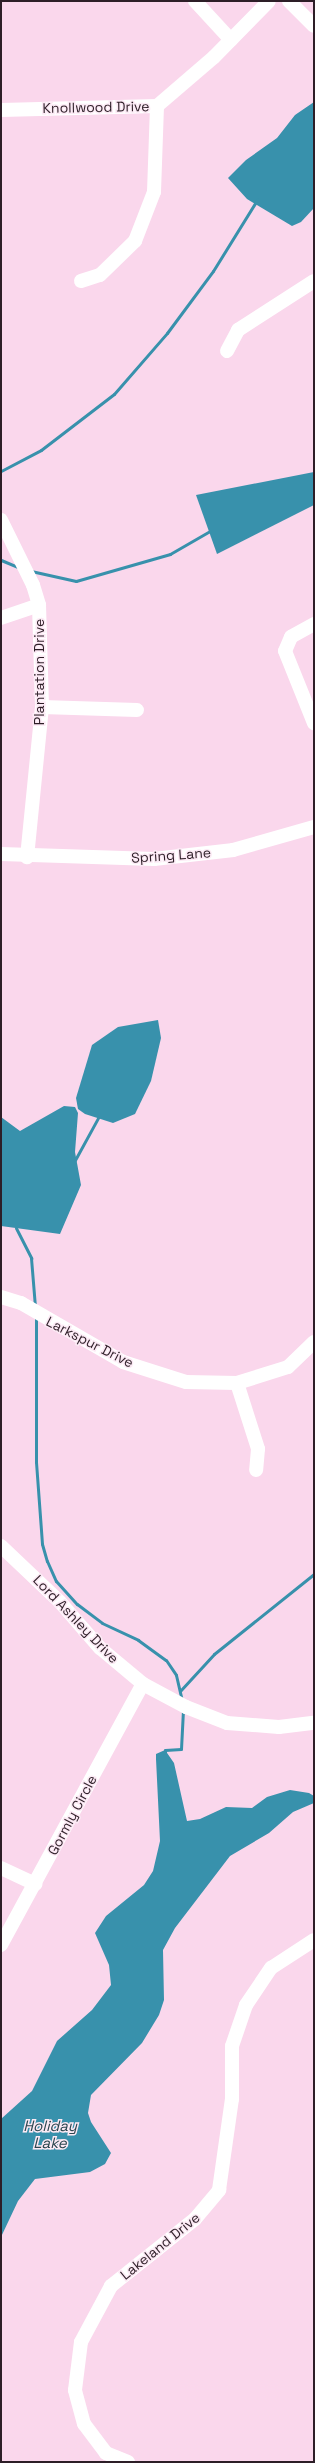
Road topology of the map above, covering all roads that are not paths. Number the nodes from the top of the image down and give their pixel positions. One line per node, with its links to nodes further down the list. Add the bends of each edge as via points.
1 (195, 1): 5 (street)
2 (269, 1): 5 (street, Knollwood Drive)
3 (289, 1): 4 (street)
4 (314, 26)
5 (231, 40): 6 (street, Knollwood Drive)
6 (157, 106): 7 (street, Knollwood Drive); 8 (street, via 154,192 135,241 100,275)
7 (1, 110)
8 (81, 281)
9 (314, 281): 10 (street, via 238,330)
10 (227, 351)
11 (1, 520): 12 (street, Plantation Drive, via 33,585)
12 (39, 605): 13 (street); 15 (street, Plantation Drive)
13 (1, 618)
14 (314, 624): 17 (street, via 291,637 284,652)
15 (42, 707): 16 (street); 20 (street, Plantation Drive)
16 (137, 710)
17 (314, 723)
18 (314, 827): 20 (street, Spring Lane, via 233,850 154,859)
19 (1, 854): 20 (street, Spring Lane)
20 (27, 857)
21 (1, 1297): 23 (street, Larkspur Drive, via 21,1303 57,1327 123,1362 186,1382)
22 (314, 1342): 23 (street, Larkspur Drive, via 288,1368)
23 (237, 1383): 24 (street, via 258,1449)
24 (256, 1470)
25 (1, 1546): 26 (street, Lord Ashley Drive, via 60,1602 100,1648)
26 (144, 1684): 27 (street, Lord Ashley Drive, via 186,1707 227,1723 279,1727); 29 (street, Gormly Circle)
27 (314, 1724)
28 (1, 1868): 29 (street)
29 (36, 1884): 31 (street, Gormly Circle)
30 (314, 1940): 32 (street, Lakeland Drive, via 271,1968 246,2005 232,2046 232,2099 219,2190 195,2219 111,2286 81,2342 75,2390 84,2424 106,2453)
31 (1, 1945)
32 (128, 2462)

